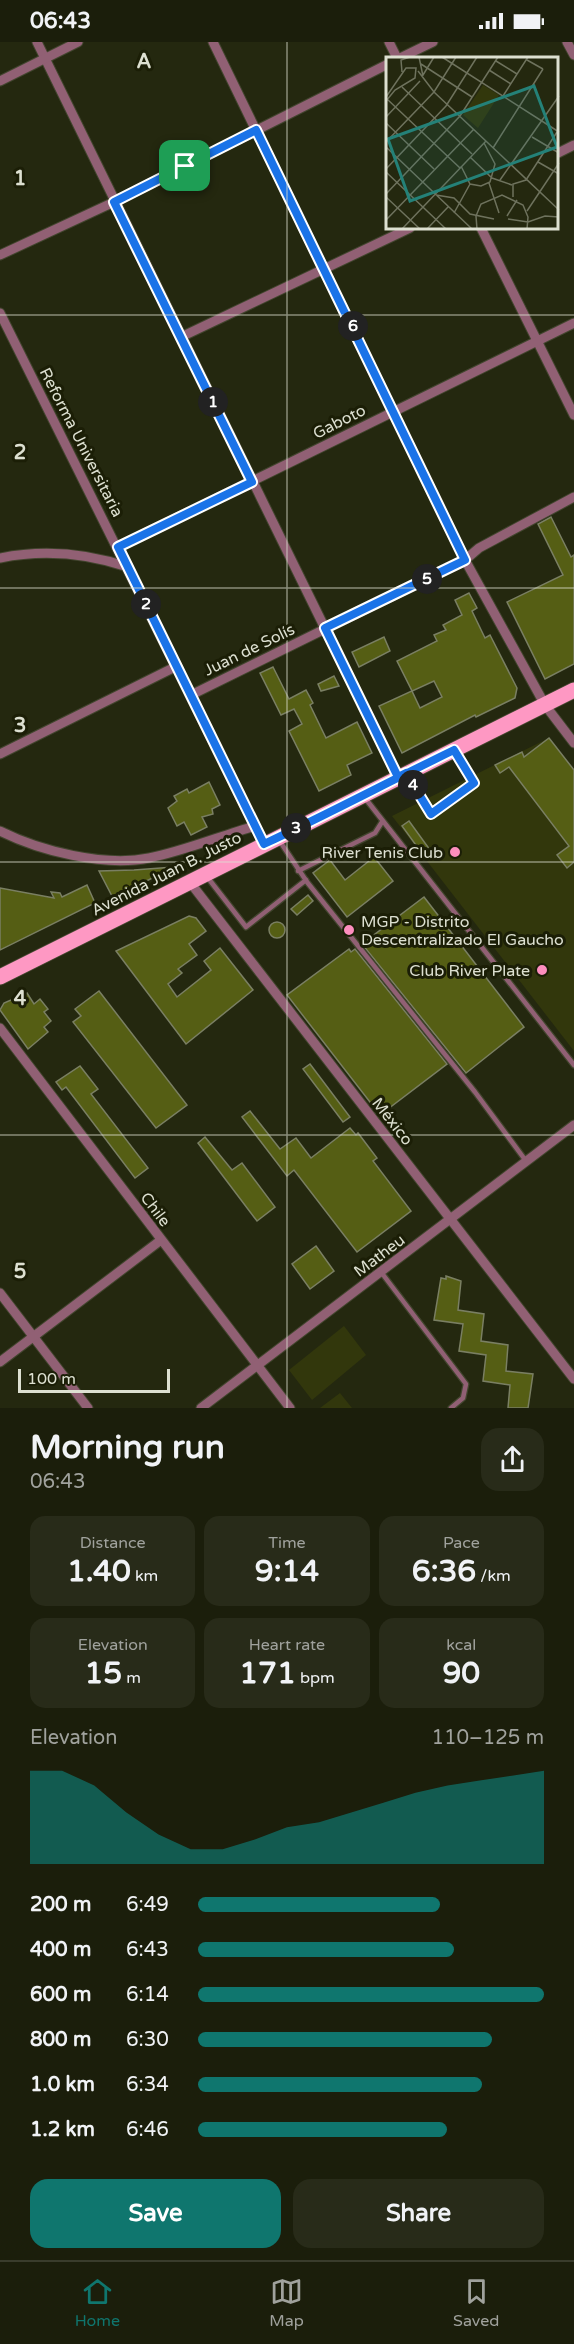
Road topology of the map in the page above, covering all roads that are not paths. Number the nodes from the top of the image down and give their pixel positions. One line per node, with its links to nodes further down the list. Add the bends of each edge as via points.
1 (37, 42): 10 (street)
2 (78, 42): 10 (street)
3 (213, 42): 13 (street)
4 (389, 42): 8 (street)
5 (433, 42): 9 (street)
6 (567, 42): 7 (street)
7 (574, 55)
8 (397, 57)
9 (400, 57)
10 (45, 59): 12 (street); 16 (street)
11 (386, 65): 13 (street)
12 (0, 81)
13 (256, 130): 16 (street); 20 (street)
14 (574, 145): 15 (street)
15 (559, 152)
16 (114, 202): 19 (street); 23 (street)
17 (406, 230): 20 (street)
18 (482, 230): 24 (street)
19 (0, 255)
20 (325, 270): 23 (street); 25 (street)
21 (0, 312): 29 (street, Reforma Universitaria)
22 (574, 323): 24 (street, Gaboto)
23 (181, 337): 27 (street)
24 (538, 341): 25 (street, Gaboto); 26 (street)
25 (394, 411): 27 (street, Gaboto); 31 (street)
26 (574, 415)
27 (252, 482): 29 (street, Gaboto); 33 (street)
28 (574, 497): 31 (street, Juan de Solís, via 479,548)
29 (118, 547): 32 (street, Reforma Universitaria)
30 (0, 558): 32 (street, via 25,553 77,554)
31 (465, 560): 33 (street, Juan de Solís); 37 (street)
32 (128, 567): 34 (street, Reforma Universitaria)
33 (325, 628): 36 (street, Juan de Solís); 41 (street)
34 (177, 666): 36 (street, Reforma Universitaria); 40 (street)
35 (574, 690): 37 (main road, Avenida Juan B. Justo)
36 (191, 695): 44 (street, Reforma Universitaria)
37 (545, 705): 38 (street); 39 (main road, Avenida Juan B. Justo)
38 (574, 743)
39 (454, 750): 41 (main road, Avenida Juan B. Justo); 41 (lane, via 474,783 431,814)
40 (0, 754)
41 (402, 775): 42 (main road, Avenida Juan B. Justo)
42 (363, 796): 43 (lane); 46 (main road, Avenida Juan B. Justo)
43 (382, 822): 47 (lane, via 375,833); 53 (lane)
44 (255, 826): 45 (street, via 148,859 128,861 49,850); 46 (street, Reforma Universitaria)
45 (0, 831)
46 (271, 840): 47 (lane); 48 (main road, Avenida Juan B. Justo)
47 (298, 871): 50 (lane)
48 (204, 873): 49 (main road, Avenida Juan B. Justo); 50 (lane, via 246,927)
49 (189, 880): 51 (main road, Avenida Juan B. Justo); 56 (street, México)
50 (306, 880): 55 (lane)
51 (0, 977)
52 (0, 1028): 57 (street, Chile)
53 (574, 1065)
54 (574, 1125): 55 (street, Matheu)
55 (527, 1161): 56 (street, Matheu)
56 (451, 1219): 58 (street, Matheu); 63 (street, México)
57 (161, 1240): 60 (street); 62 (street, Chile)
58 (381, 1272): 62 (street, Matheu); 67 (lane, via 466,1384 464,1398)
59 (0, 1293): 60 (street)
60 (33, 1336): 61 (street); 64 (street)
61 (0, 1362)
62 (258, 1365): 65 (street, Matheu); 66 (street, Chile)
63 (574, 1379)
64 (88, 1408)
65 (201, 1408)
66 (290, 1408)
67 (451, 1408)

